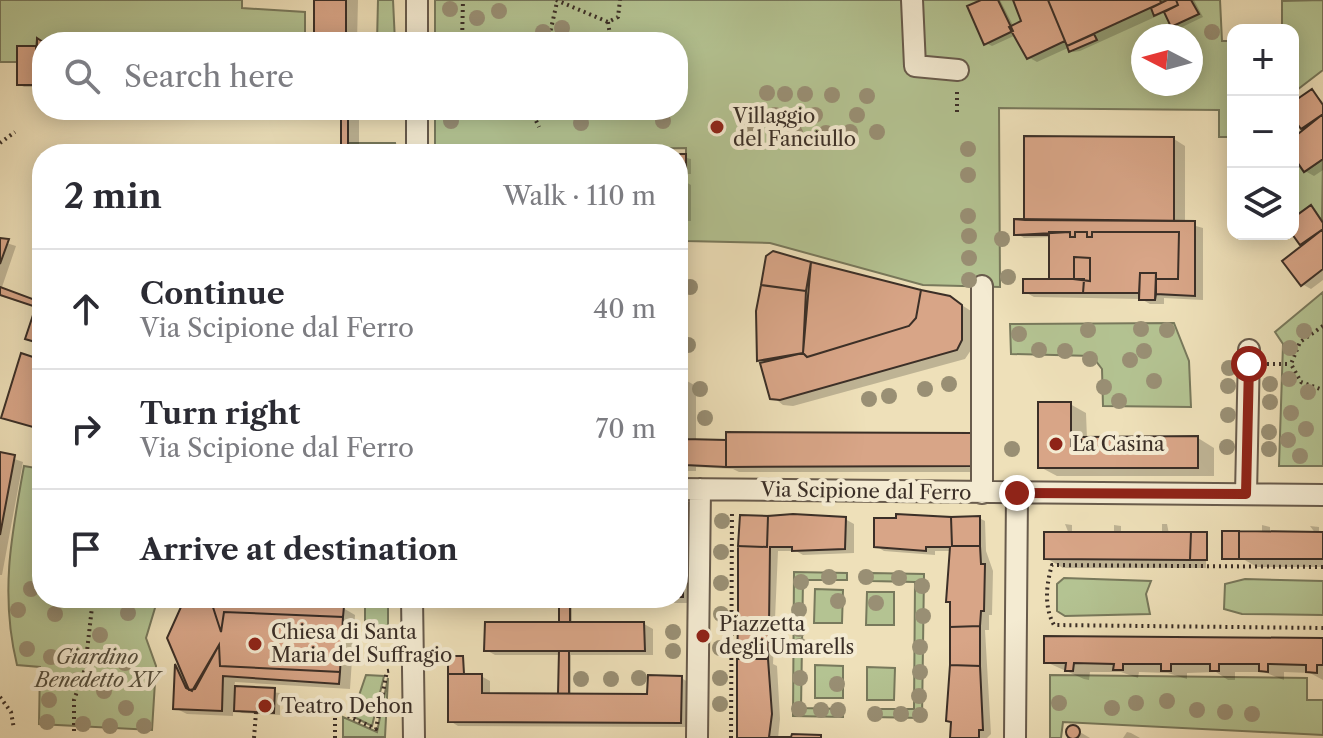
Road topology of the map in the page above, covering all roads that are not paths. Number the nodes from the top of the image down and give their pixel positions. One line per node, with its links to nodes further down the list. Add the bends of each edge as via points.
1 (417, 0): 3 (street)
2 (912, 0): 4 (street, via 915,66)
3 (417, 32)
4 (958, 70)
5 (417, 120): 6 (street)
6 (417, 144)
7 (982, 286): 11 (street)
8 (1249, 350): 13 (street)
9 (688, 489): 10 (street, Via Scipione dal Ferro)
10 (700, 489): 11 (street, Via Scipione dal Ferro); 17 (street)
11 (982, 493): 12 (street, Via Scipione dal Ferro)
12 (1017, 493): 13 (street, Via Scipione dal Ferro); 18 (street)
13 (1246, 494): 14 (street, Via Scipione dal Ferro)
14 (1323, 495)
15 (412, 608): 16 (street)
16 (414, 738)
17 (697, 738)
18 (1015, 738)

